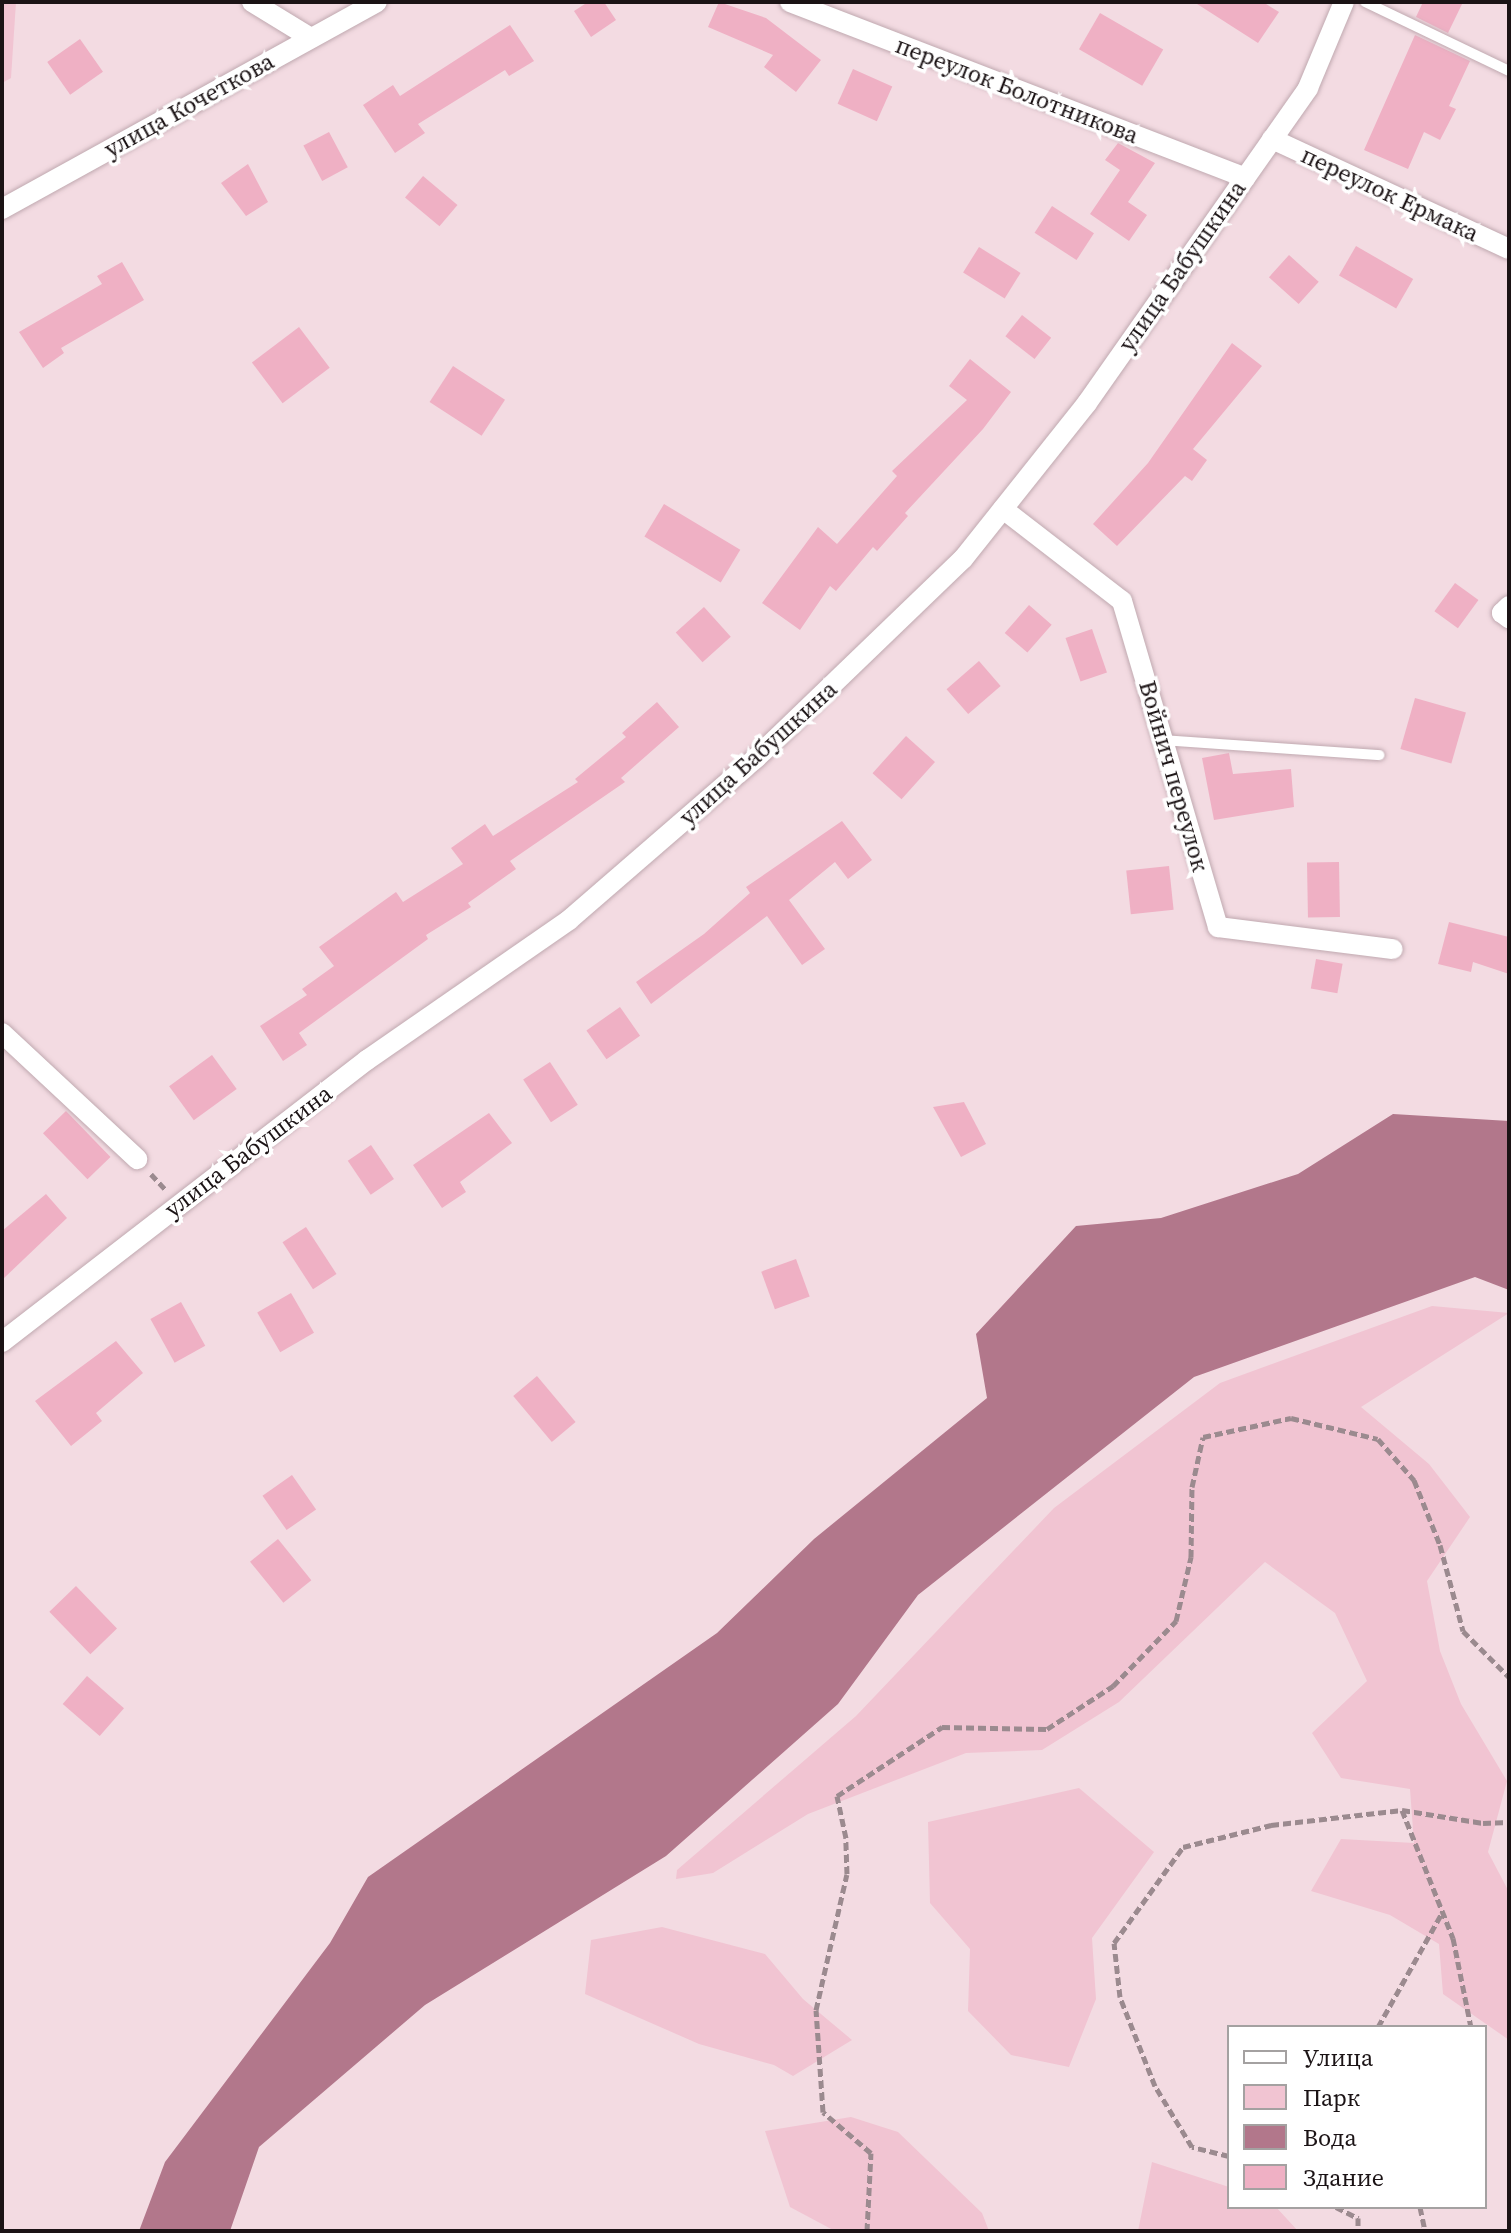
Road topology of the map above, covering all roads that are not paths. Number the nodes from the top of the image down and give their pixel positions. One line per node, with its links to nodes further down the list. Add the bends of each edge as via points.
1 (252, 2): 6 (street)
2 (377, 2): 6 (street, улица Кочеткова)
3 (790, 2): 9 (street, переулок Болотникова)
4 (1344, 2): 8 (street, улица Бабушкина, via 1308,88)
5 (1365, 2): 7 (lane)
6 (311, 38): 10 (street, улица Кочеткова)
7 (1509, 71)
8 (1272, 139): 9 (street, улица Бабушкина); 11 (street, переулок Ермака)
9 (1245, 178): 12 (street, улица Бабушкина, via 1087,403)
10 (2, 209)
11 (1509, 249)
12 (1003, 509): 15 (street, Войнич переулок, via 1122,601); 20 (street, улица Бабушкина, via 963,559 756,758 569,920 367,1060)
13 (1509, 606): 14 (street, via 1502,613)
14 (1509, 618)
15 (1163, 740): 16 (lane); 17 (street, Войнич переулок, via 1218,927)
16 (1379, 755)
17 (1393, 949)
18 (2, 1033): 19 (street)
19 (137, 1159)
20 (2, 1342)

